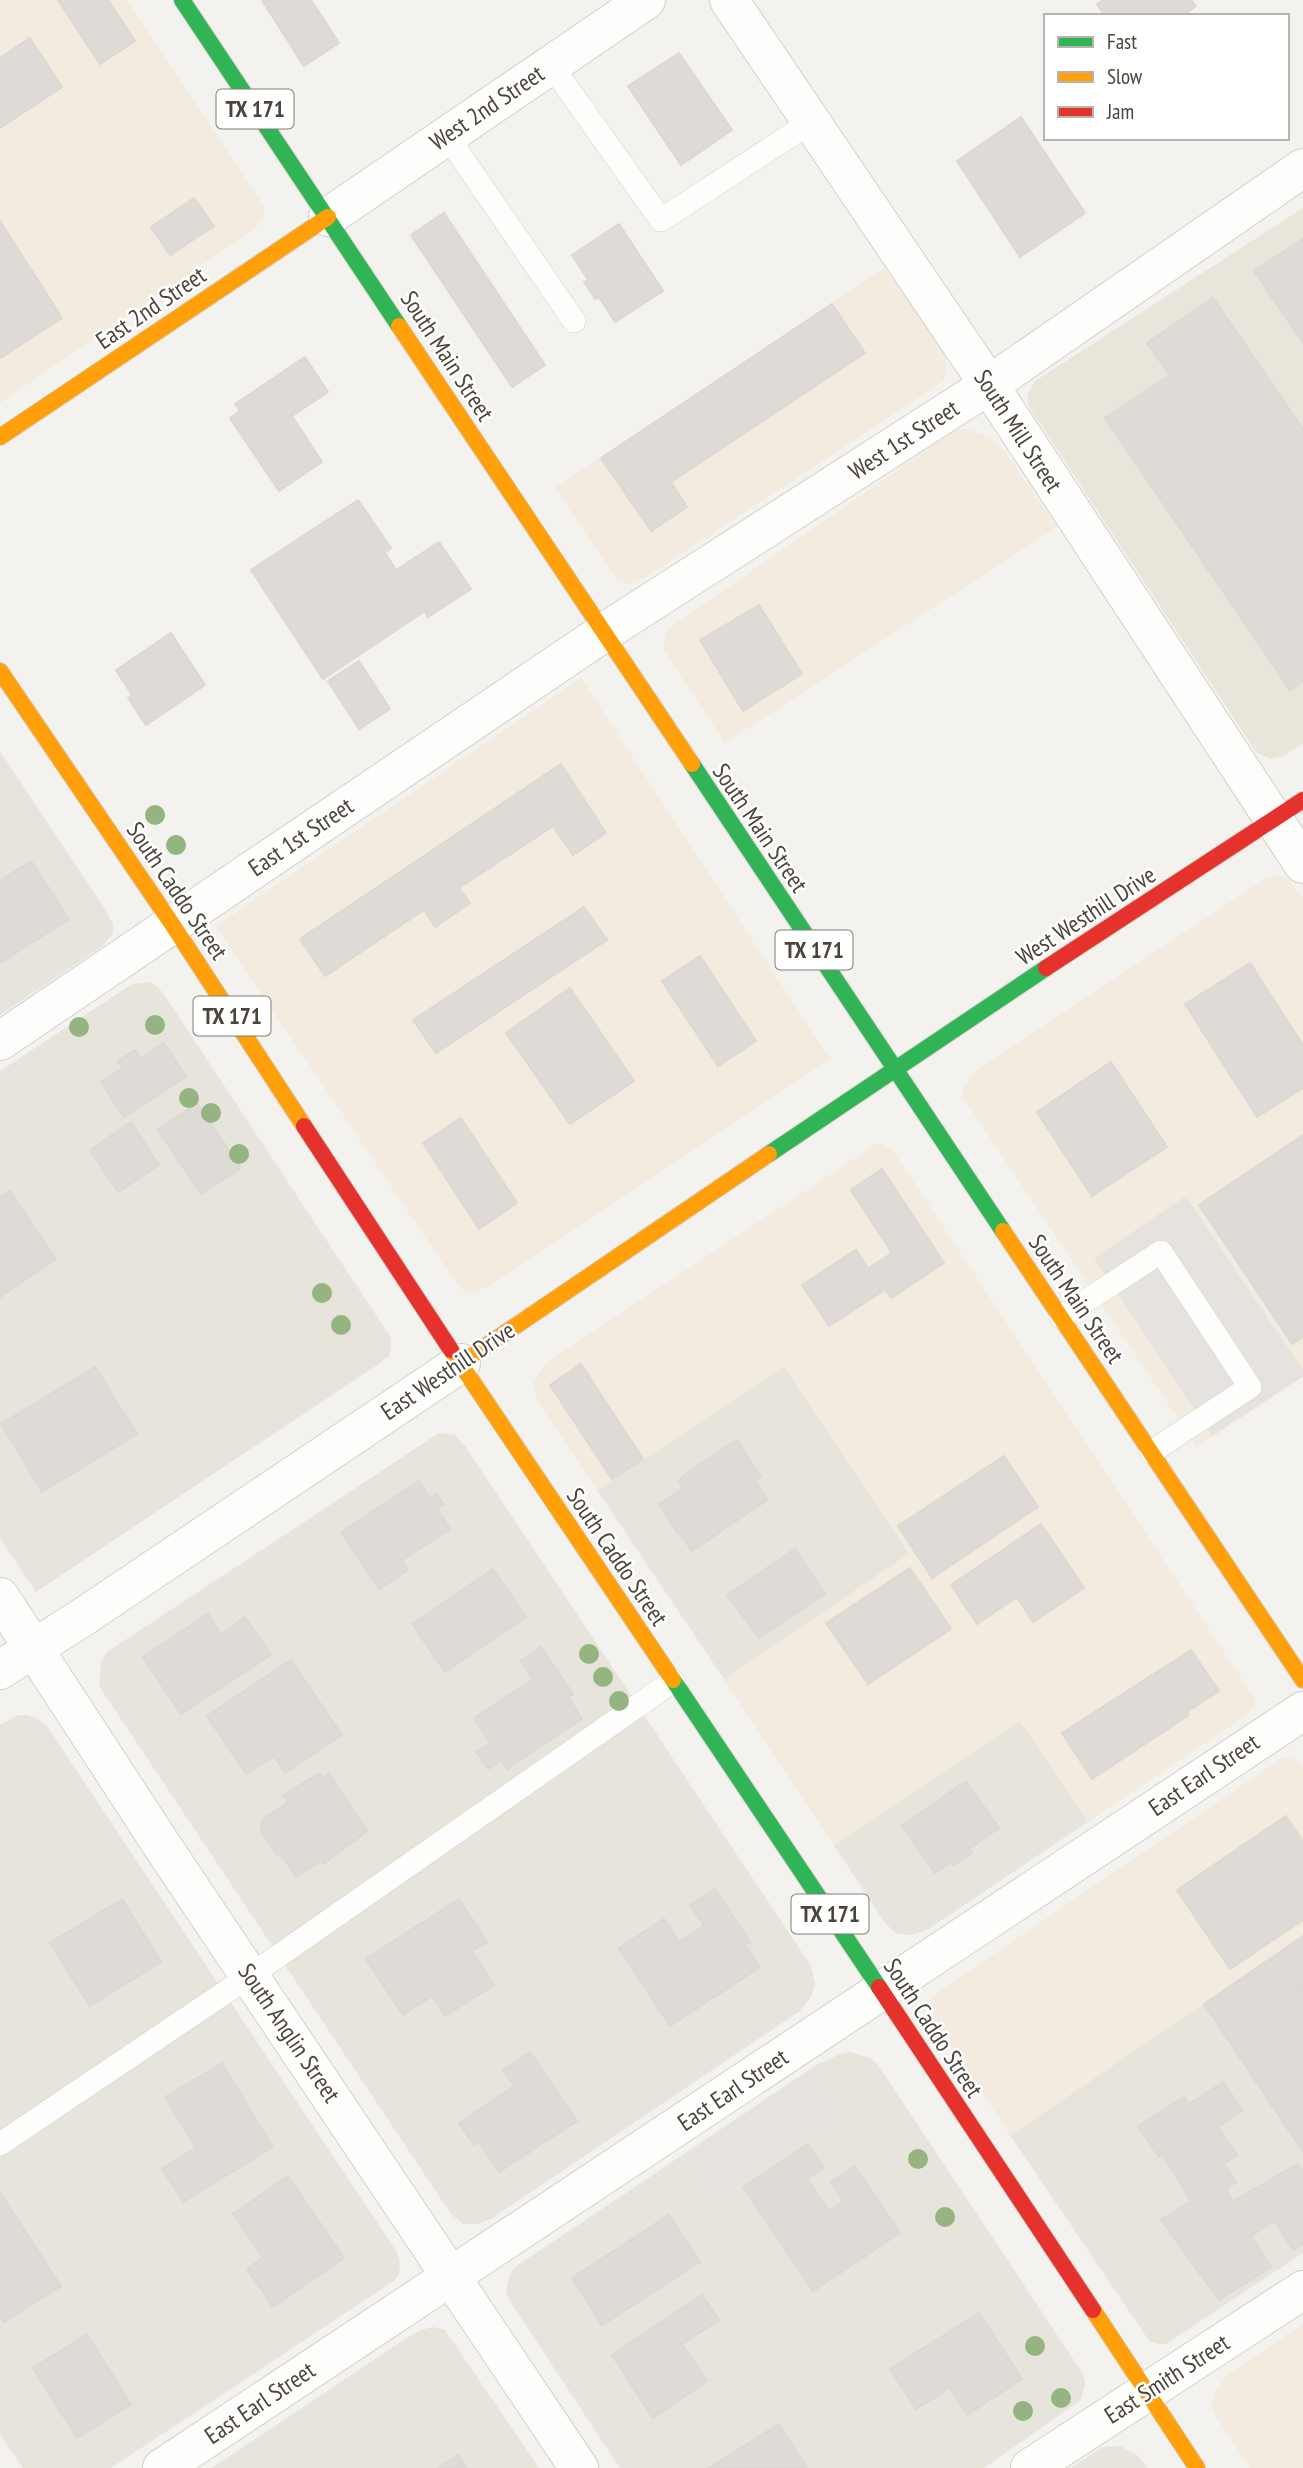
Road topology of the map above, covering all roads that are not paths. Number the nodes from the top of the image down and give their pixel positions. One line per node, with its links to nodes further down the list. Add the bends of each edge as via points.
1 (182, 0): 8 (main road, South Main Street / TX 171)
2 (646, 0): 4 (street, West 2nd Street)
3 (729, 0): 5 (street, South Mill Street)
4 (551, 65): 5 (lane, via 660,220); 6 (street, West 2nd Street)
5 (811, 122): 10 (street, South Mill Street)
6 (447, 136): 8 (street, West 2nd Street); 9 (lane)
7 (1303, 168): 10 (street, West 1st Street)
8 (328, 217): 11 (main road, East 2nd Street); 12 (main road, South Main Street / TX 171)
9 (574, 321)
10 (989, 385): 12 (street, West 1st Street); 14 (street, South Mill Street)
11 (0, 437)
12 (603, 633): 16 (street, East 1st Street); 18 (main road, South Main Street / TX 171)
13 (0, 671): 16 (main road, South Caddo Street / TX 171)
14 (1288, 810): 15 (street, South Mill Street); 18 (main road, West Westhill Drive)
15 (1303, 864)
16 (172, 924): 17 (street, East 1st Street); 20 (main road, South Caddo Street / TX 171)
17 (0, 1041)
18 (894, 1069): 19 (main road, South Main Street / TX 171); 20 (main road, East Westhill Drive)
19 (1061, 1318): 21 (main road, South Main Street / TX 171); 21 (lane, via 1161,1252 1250,1387)
20 (461, 1363): 23 (street, East Westhill Drive); 26 (main road, South Caddo Street / TX 171)
21 (1151, 1452): 25 (main road, South Main Street / TX 171)
22 (0, 1597): 23 (street, South Anglin Street)
23 (34, 1649): 24 (street, East Westhill Drive); 28 (street, South Anglin Street)
24 (0, 1670)
25 (1303, 1680)
26 (673, 1681): 28 (lane); 29 (main road, South Caddo Street / TX 171)
27 (1303, 1711): 29 (street, East Earl Street)
28 (251, 1975): 30 (lane); 31 (street, South Anglin Street)
29 (881, 1991): 31 (street, East Earl Street); 33 (main road, South Caddo Street / TX 171)
30 (0, 2144)
31 (451, 2277): 34 (street, East Earl Street); 35 (street, South Anglin Street)
32 (1303, 2290): 33 (street, East Smith Street)
33 (1147, 2393): 36 (street, East Smith Street); 37 (main road, South Caddo Street / TX 171)
34 (162, 2468)
35 (579, 2468)
36 (1030, 2468)
37 (1197, 2468)

